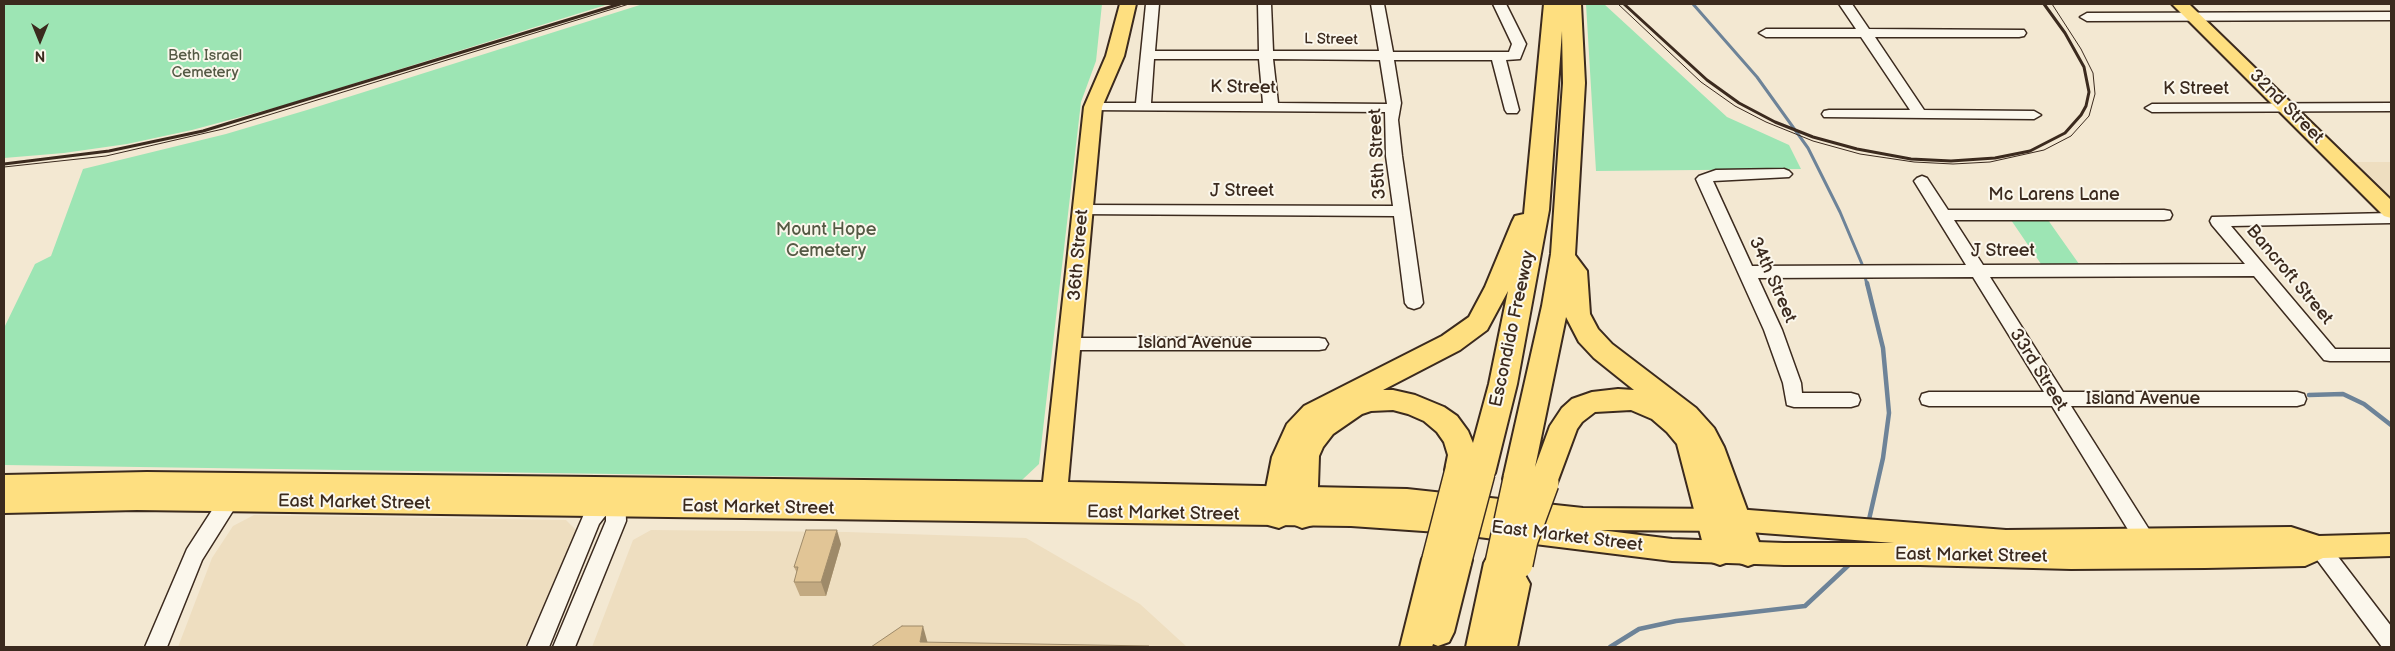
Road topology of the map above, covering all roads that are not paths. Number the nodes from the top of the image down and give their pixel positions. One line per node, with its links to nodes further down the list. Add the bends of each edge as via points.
1 (1128, 4): 22 (main road, 36th Street, via 1115,56)
2 (1152, 4): 16 (street)
3 (1265, 4): 17 (street)
4 (1378, 4): 19 (street, 35th Street)
5 (1491, 4): 18 (street)
6 (1500, 4): 18 (street, via 1519,44)
7 (1554, 4): 34 (highway, Escondido Freeway)
8 (1571, 4): 41 (highway, Escondido Freeway, via 1574,83)
9 (1846, 4): 14 (street)
10 (2187, 10): 11 (street); 12 (street); 27 (main road, 32nd Street)
11 (2391, 16)
12 (2086, 17)
13 (1766, 33): 14 (street)
14 (1866, 33): 15 (street); 29 (street)
15 (2019, 33)
16 (1148, 55): 17 (street, L Street); 21 (street)
17 (1266, 55): 19 (street, L Street); 23 (street)
18 (1514, 56): 20 (street, L Street)
19 (1387, 57): 20 (street, L Street); 25 (street, 35th Street)
20 (1498, 57): 28 (street)
21 (1143, 106): 22 (street, K Street); 23 (street, K Street)
22 (1093, 107): 35 (main road, 36th Street)
23 (1271, 107): 25 (street, K Street)
24 (2391, 107): 27 (street, K Street)
25 (1392, 108): 37 (street, 35th Street)
26 (2152, 108): 27 (street, K Street)
27 (2286, 108): 36 (main road, 32nd Street)
28 (1512, 110)
29 (1919, 113): 30 (street); 31 (street)
30 (1829, 114)
31 (2034, 115)
32 (1784, 174): 44 (street, 34th Street, via 1716,175 1704,179)
33 (1922, 181): 38 (street, 33rd Street)
34 (1541, 182): 53 (highway, Escondido Freeway, via 1503,384); 62 (highway, via 1498,287 1478,323 1451,343 1314,413 1297,432 1286,457)
35 (1083, 210): 37 (street, J Street); 46 (main road, 36th Street)
36 (2391, 210)
37 (1400, 211): 45 (street, 35th Street)
38 (1943, 214): 39 (street, Mc Larens Lane); 43 (street, 33rd Street)
39 (2164, 215)
40 (2391, 218): 42 (street, Bancroft Street, via 2218,221)
41 (1563, 254): 54 (highway, Escondido Freeway); 63 (highway, via 1574,271 1577,314 1588,334 1603,351 1697,426 1710,447)
42 (2260, 270): 43 (street, J Street); 48 (street, Bancroft Street, via 2330,355)
43 (1978, 271): 44 (street, J Street); 50 (street, 33rd Street)
44 (1747, 272): 52 (street, 34th Street, via 1773,330 1792,383 1794,400)
45 (1414, 303)
46 (1071, 344): 47 (street, Island Avenue); 60 (main road, 36th Street)
47 (1319, 344)
48 (2391, 355)
49 (1929, 399): 50 (street, Island Avenue)
50 (2057, 399): 51 (street, Island Avenue); 67 (street, 33rd Street)
51 (2297, 399)
52 (1851, 400)
53 (1470, 472): 62 (highway, via 1458,439 1434,414 1415,404 1371,401 1337,415 1310,442); 69 (highway, Escondido Freeway, bridge)
54 (1531, 481): 63 (highway, via 1572,415 1592,402 1634,400 1662,412 1690,440); 70 (highway, bridge, via 1523,540)
55 (119, 482): 56 (main road, East Market Street); 57 (main road, via 78,490); 58 (main road, East Market Street)
56 (4, 485)
57 (4, 493)
58 (235, 493): 59 (main road, East Market Street); 61 (main road, East Market Street); 72 (street, via 191,562)
59 (611, 500): 60 (main road, East Market Street); 73 (street, via 591,520); 74 (street, via 616,521)
60 (1053, 502): 62 (main road, East Market Street)
61 (4, 503)
62 (1291, 507): 63 (main road, East Market Street, via 1407,499 1583,519); 68 (main road, East Market Street, via 1621,544)
63 (1724, 520): 64 (main road, East Market Street, via 1845,528); 68 (highway)
64 (1885, 543): 67 (main road, East Market Street, via 2071,558); 68 (main road, East Market Street, via 1834,554)
65 (2391, 545): 66 (main road, East Market Street)
66 (2319, 547): 67 (main road, East Market Street, via 2305,555); 71 (street)
67 (2151, 549)
68 (1734, 553)
69 (1447, 560): 75 (highway); 76 (highway, Escondido Freeway)
70 (1509, 563): 77 (highway); 78 (highway)
71 (2391, 642)
72 (156, 647)
73 (538, 647)
74 (564, 647)
75 (1416, 647)
76 (1434, 647)
77 (1482, 647)
78 (1502, 647)

